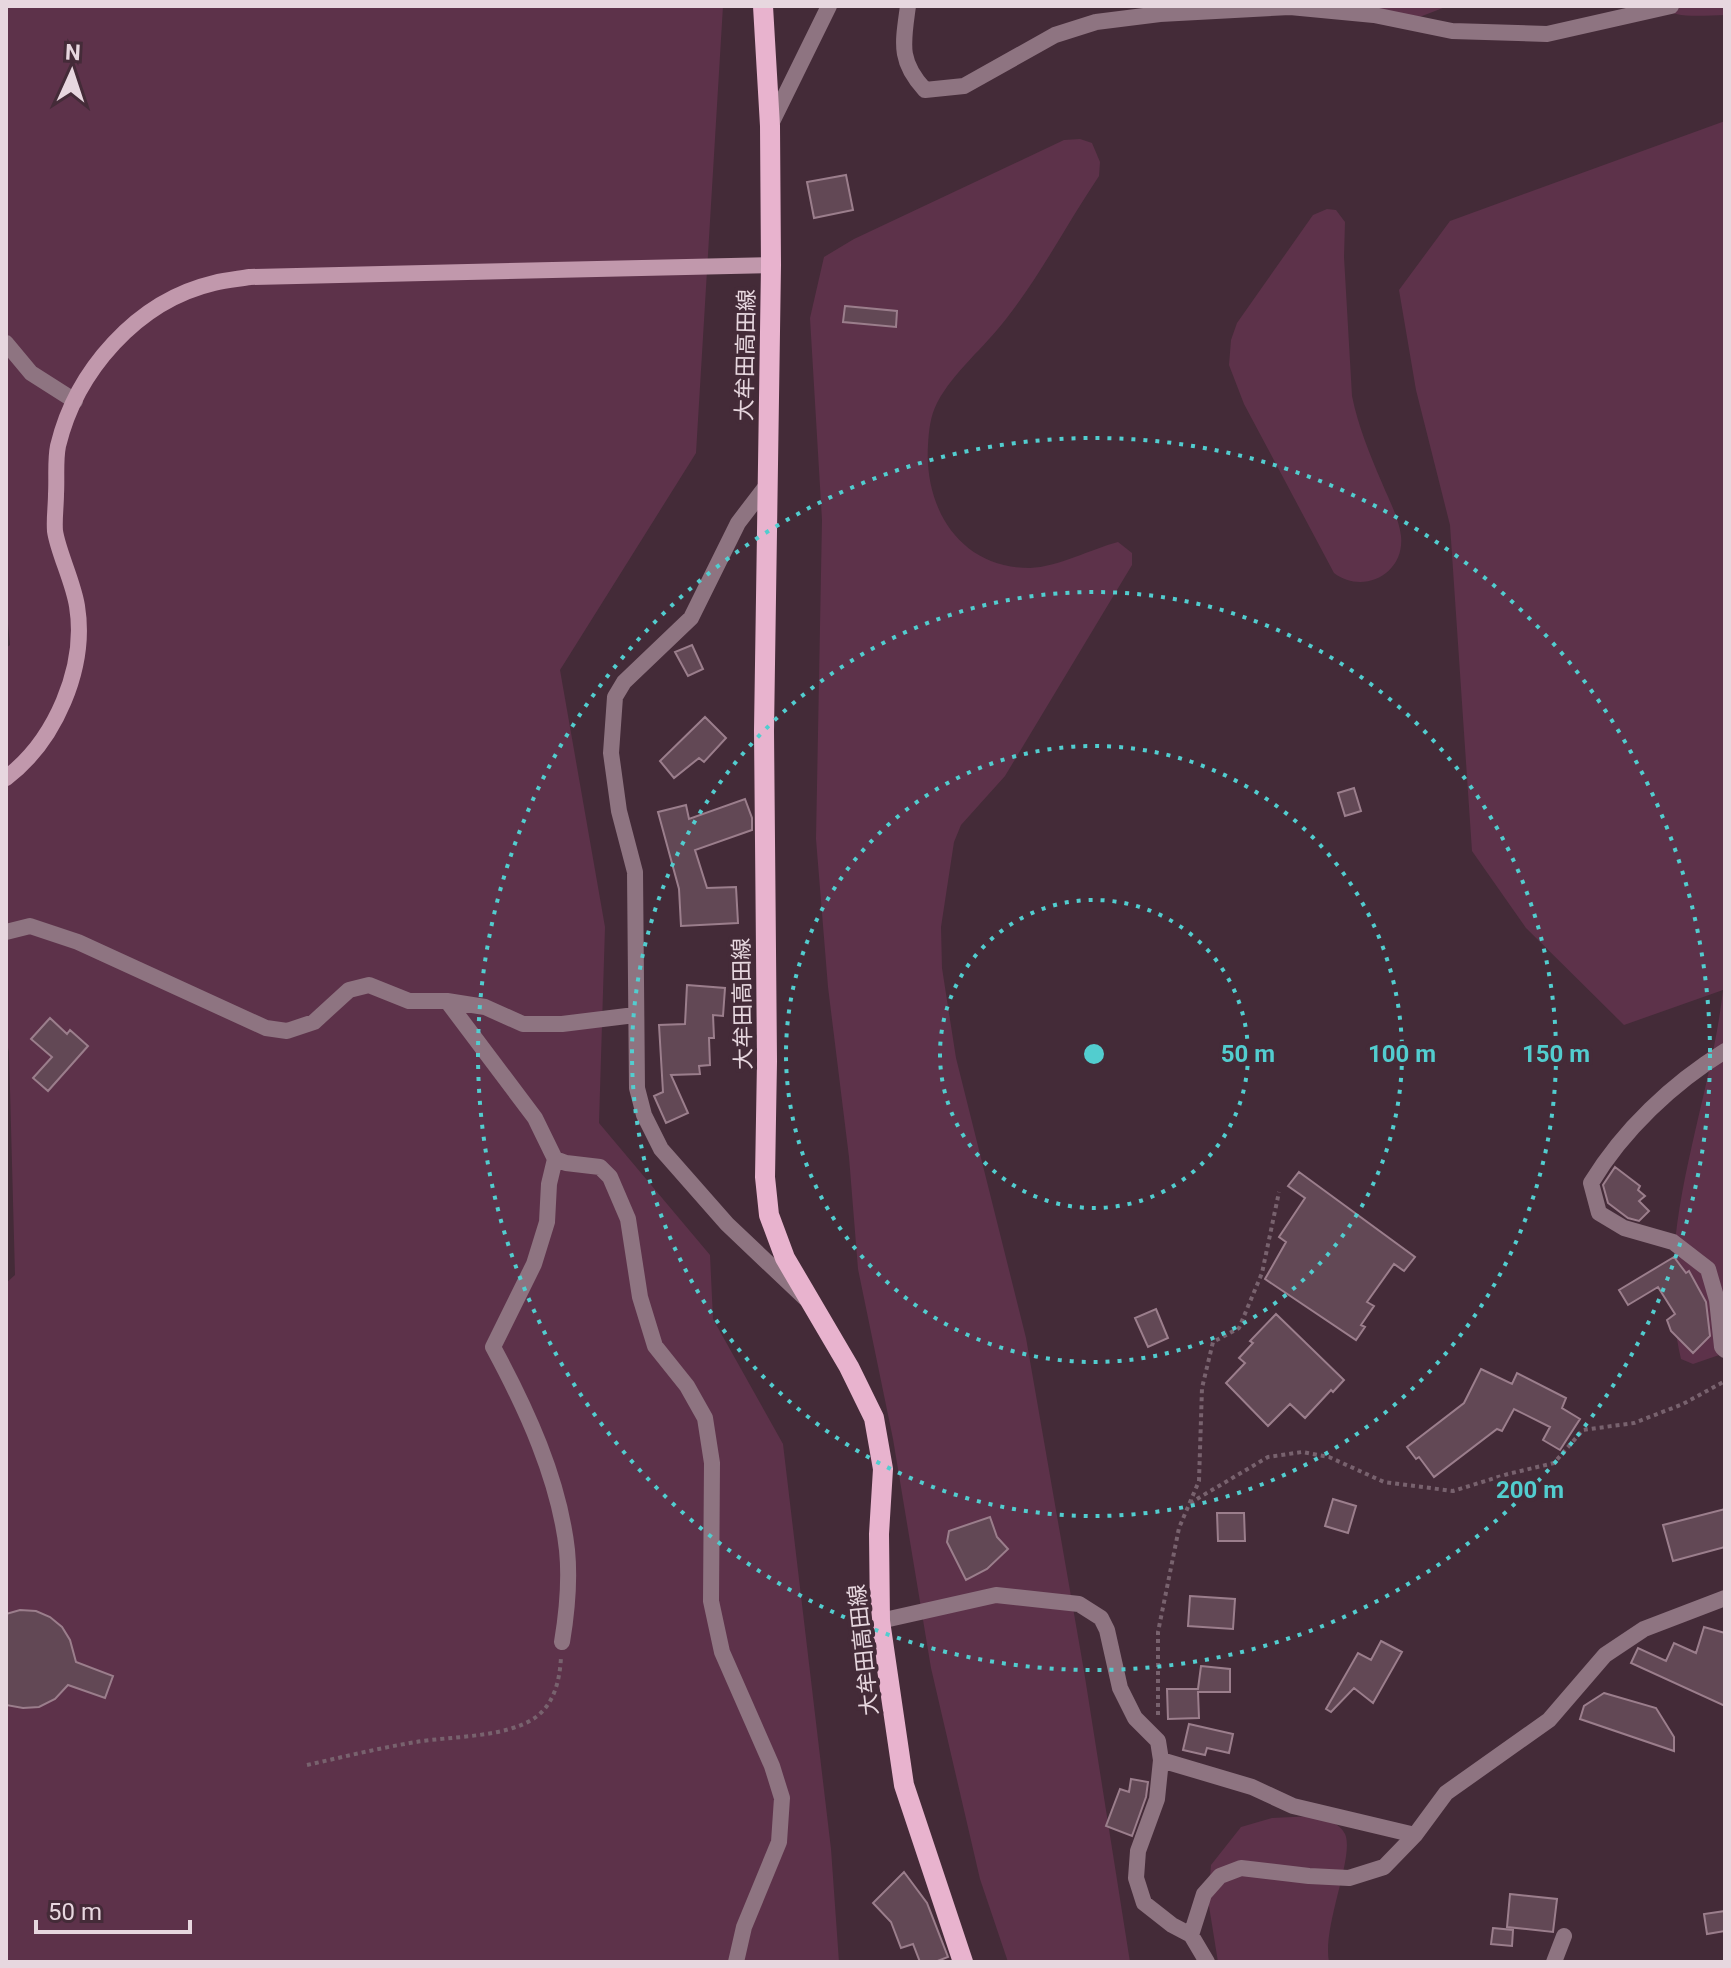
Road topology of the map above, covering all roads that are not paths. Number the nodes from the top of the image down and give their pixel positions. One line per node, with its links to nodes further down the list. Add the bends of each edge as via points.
1 (763, 6): 5 (main road, 大牟田高田線)
2 (829, 6): 5 (street)
3 (908, 6): 4 (street, via 903,48 909,73 925,90 964,86 1055,35 1096,22 1160,14 1290,7 1374,15 1452,31 1547,34)
4 (1671, 6)
5 (770, 126): 6 (main road, 大牟田高田線)
6 (771, 265): 8 (street, via 250,277 212,283 164,304 116,339 90,371); 9 (main road, 大牟田高田線)
7 (6, 343): 8 (street, via 31,373)
8 (75, 401): 10 (street, via 57,449 55,532 78,609 75,657 69,688 43,740)
9 (767, 485): 13 (street, via 738,523 691,618 615,697 611,753 635,872); 16 (main road, 大牟田高田線, via 765,1177 769,1215)
10 (6, 778)
11 (6, 932): 12 (street, via 30,926 78,942 266,1028 287,1031 314,1022 349,990 369,985 409,1001)
12 (447, 1001): 13 (street, via 485,1007 523,1024); 15 (street, via 535,1118)
13 (635, 1015): 16 (street, via 637,1088 661,1149 727,1224)
14 (1725, 1051): 17 (street, via 1697,1068 1624,1136 1591,1183 1599,1213 1624,1228 1673,1242 1708,1269)
15 (555, 1159): 20 (street, via 538,1250 493,1347 517,1392 553,1485 567,1549 568,1609); 25 (street, via 600,1167 610,1177 628,1219 640,1297 655,1346 705,1418 712,1463 711,1601 722,1652 782,1798 779,1842 744,1927)
16 (811, 1304): 19 (main road, 大牟田高田線, via 874,1418 883,1469)
17 (1725, 1350)
18 (1725, 1598): 22 (street, via 1644,1629 1605,1655 1549,1720 1446,1793)
19 (880, 1621): 21 (street, via 996,1595 1079,1604 1101,1618 1120,1688 1135,1718 1158,1741); 26 (main road, 大牟田高田線, via 904,1785)
20 (562, 1642)
21 (1161, 1760): 22 (street, via 1252,1787 1293,1806); 23 (street, via 1157,1799 1138,1851 1136,1878 1144,1903)
22 (1415, 1835): 23 (street, via 1384,1867 1349,1878 1241,1868 1220,1876 1204,1894)
23 (1191, 1935): 27 (street)
24 (1564, 1936): 28 (street)
25 (736, 1962)
26 (963, 1962)
27 (1207, 1962)
28 (1554, 1962)

